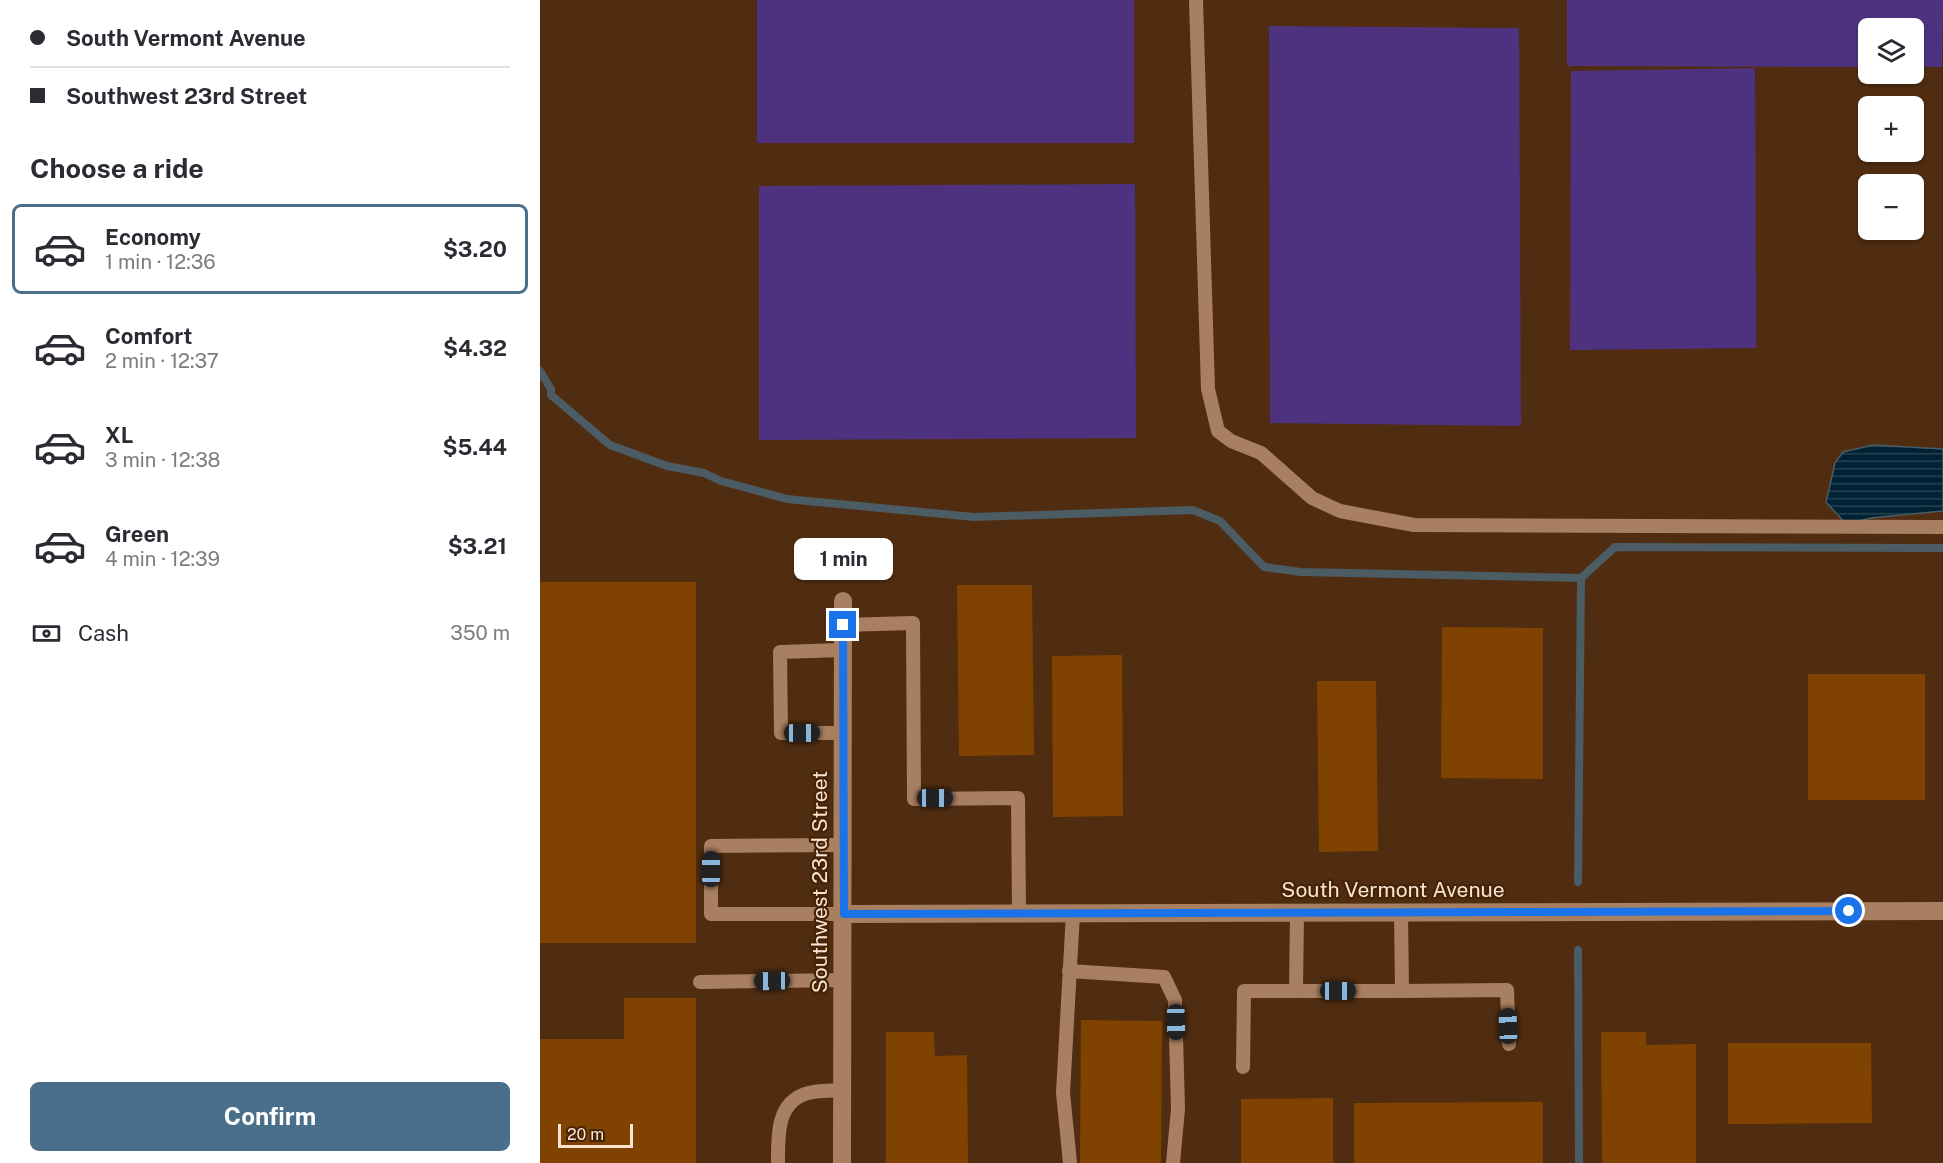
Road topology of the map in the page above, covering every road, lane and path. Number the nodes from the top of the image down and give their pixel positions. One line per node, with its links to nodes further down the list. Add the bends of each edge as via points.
1 (1196, 0): 2 (lane, via 1208,389 1212,412 1218,431 1261,453 1312,498 1340,511 1414,525)
2 (1943, 527)
3 (843, 601): 4 (street, Southwest 23rd Street)
4 (843, 625): 5 (street, Southwest 23rd Street); 11 (lane, via 913,623 914,799 1018,798)
5 (842, 650): 6 (street, Southwest 23rd Street); 6 (lane, via 780,652 781,733)
6 (843, 733): 7 (street, Southwest 23rd Street)
7 (843, 845): 13 (street, Southwest 23rd Street); 13 (lane, via 711,846 711,914)
8 (1943, 911): 10 (street, South Vermont Avenue)
9 (1297, 912): 10 (street, South Vermont Avenue); 12 (street, South Vermont Avenue); 17 (lane)
10 (1401, 912): 18 (lane)
11 (1019, 913): 12 (street, South Vermont Avenue); 13 (street, South Vermont Avenue)
12 (1073, 913): 14 (lane)
13 (844, 914): 15 (street, Southwest 23rd Street)
14 (1069, 971): 24 (lane, via 1063,1093); 25 (lane, via 1164,977 1175,1000 1178,1108)
15 (843, 980): 16 (lane); 21 (street, Southwest 23rd Street)
16 (700, 982)
17 (1296, 991): 18 (lane); 20 (lane, via 1244,991)
18 (1402, 991): 19 (lane, via 1507,990)
19 (1509, 1044)
20 (1243, 1067)
21 (842, 1090): 22 (lane, via 806,1094 792,1101 777,1134); 23 (street, Southwest 23rd Street)
22 (778, 1163)
23 (842, 1163)
24 (1070, 1163)
25 (1173, 1163)

